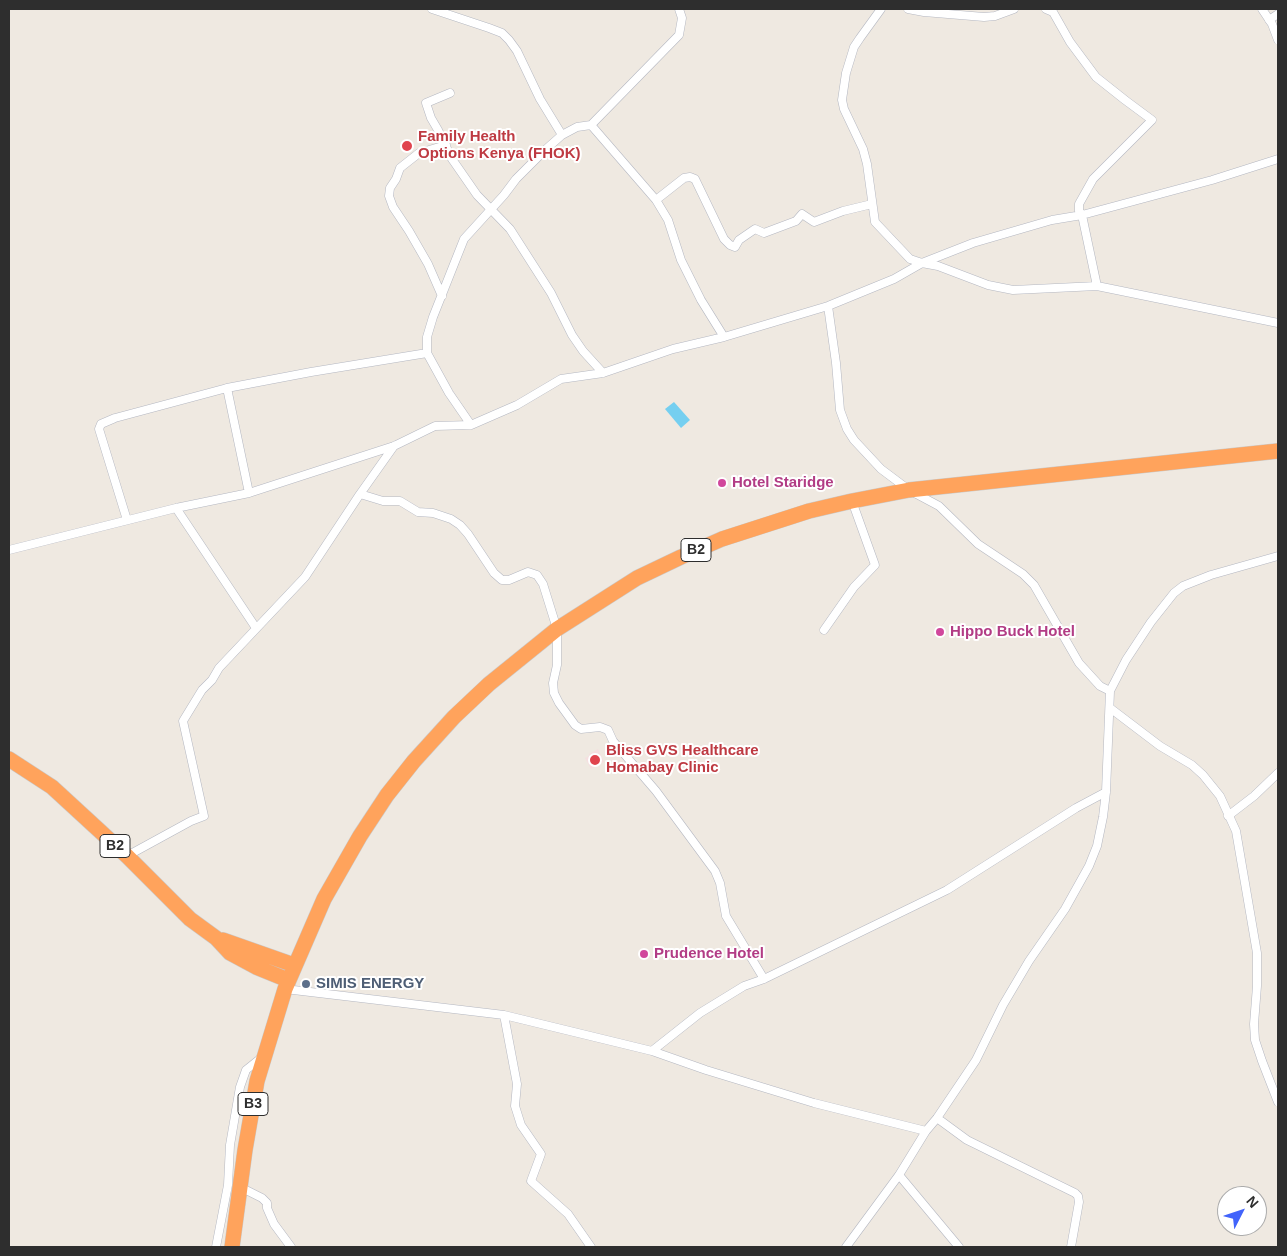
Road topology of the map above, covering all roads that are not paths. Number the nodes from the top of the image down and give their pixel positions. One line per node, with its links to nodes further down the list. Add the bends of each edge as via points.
1 (432, 9): 13 (street, via 502,33 517,51)
2 (679, 9): 12 (street, via 682,18 679,35)
3 (881, 9): 17 (street, via 854,48 842,100 867,164)
4 (908, 9): 5 (street, via 984,18)
5 (1014, 9)
6 (1046, 9): 19 (street, via 1053,12 1070,42 1096,76 1152,120 1093,179 1079,204)
7 (1262, 9): 9 (street)
8 (1278, 14): 9 (street)
9 (1269, 20): 10 (street)
10 (1278, 40)
11 (450, 93): 14 (street, via 426,103)
12 (591, 125): 13 (street, via 577,127); 16 (street)
13 (562, 135): 18 (street, via 516,179)
14 (446, 145): 18 (street, via 465,180); 22 (street, via 419,153 400,168 389,196 392,207 428,264)
15 (1278, 159): 19 (street)
16 (656, 200): 17 (street, via 684,178 695,178 724,239 735,247 739,240 755,229 764,233 796,221 802,214 814,222); 25 (street, via 668,220 685,268)
17 (872, 204): 20 (street, via 875,222 910,259)
18 (491, 209): 22 (street, via 464,239); 27 (street, via 510,229 532,262 582,351)
19 (1082, 214): 20 (street, via 973,244); 21 (street)
20 (922, 263): 21 (street, via 1013,290); 23 (street, via 894,279)
21 (1097, 286): 24 (street)
22 (442, 296): 26 (street, via 427,337)
23 (828, 306): 25 (street); 32 (street, via 840,410 845,422 854,440 881,469)
24 (1278, 323)
25 (724, 337): 27 (street)
26 (428, 353): 28 (street); 29 (street)
27 (604, 373): 29 (street, via 561,379 518,405)
28 (227, 388): 33 (street); 37 (street, via 101,424 99,429)
29 (471, 425): 30 (street, via 435,426)
30 (394, 446): 33 (street); 34 (street)
31 (1278, 451): 32 (highway, B2)
32 (909, 490): 35 (highway, B2); 43 (street, via 939,506 978,544 1034,585 1079,663 1100,686)
33 (250, 493): 36 (street)
34 (360, 494): 40 (street, via 305,577); 41 (street, via 383,501 400,501 418,512 451,519 468,534 498,578 509,580 528,572 537,575)
35 (852, 501): 41 (highway, B2, via 768,523 689,554 638,578); 42 (street, via 874,565 854,586)
36 (176, 508): 37 (street); 40 (street)
37 (127, 520): 38 (street)
38 (9, 550)
39 (1278, 556): 43 (street, via 1211,575 1174,593 1126,660)
40 (256, 628): 49 (street, via 219,668 183,721 204,816)
41 (557, 629): 51 (highway, B2, via 454,717 387,795 324,899); 52 (street, via 557,665 553,683 559,703 581,729 600,727 608,730 715,871 726,916)
42 (824, 630)
43 (1110, 691): 44 (street)
44 (1110, 708): 47 (street); 48 (street, via 1203,775 1220,796)
45 (9, 759): 49 (highway, B2, via 52,787)
46 (1278, 773): 48 (street)
47 (1106, 792): 52 (street, via 947,890); 57 (street, via 1104,817 1089,866 1007,998 976,1060)
48 (1228, 816): 56 (street, via 1236,831 1257,953 1255,1040)
49 (127, 856): 50 (highway, B2, via 190,920)
50 (216, 938): 51 (highway, B2); 53 (highway, B2, via 235,956)
51 (294, 965): 53 (highway, B3)
52 (764, 979): 55 (street, via 744,986 700,1013)
53 (287, 984): 54 (street); 60 (highway, B3, via 264,1055)
54 (504, 1015): 55 (street); 64 (street, via 517,1084 515,1106 521,1125 540,1154 531,1181 568,1214)
55 (652, 1051): 58 (street, via 805,1100)
56 (1278, 1102)
57 (937, 1118): 58 (street); 67 (street, via 967,1140 1078,1196)
58 (926, 1132): 59 (street)
59 (899, 1175): 65 (street); 66 (street)
60 (234, 1186): 61 (street); 62 (highway, B3); 63 (street, via 267,1203 274,1224)
61 (216, 1247)
62 (232, 1247)
63 (291, 1247)
64 (591, 1247)
65 (846, 1247)
66 (959, 1247)
67 (1071, 1247)

